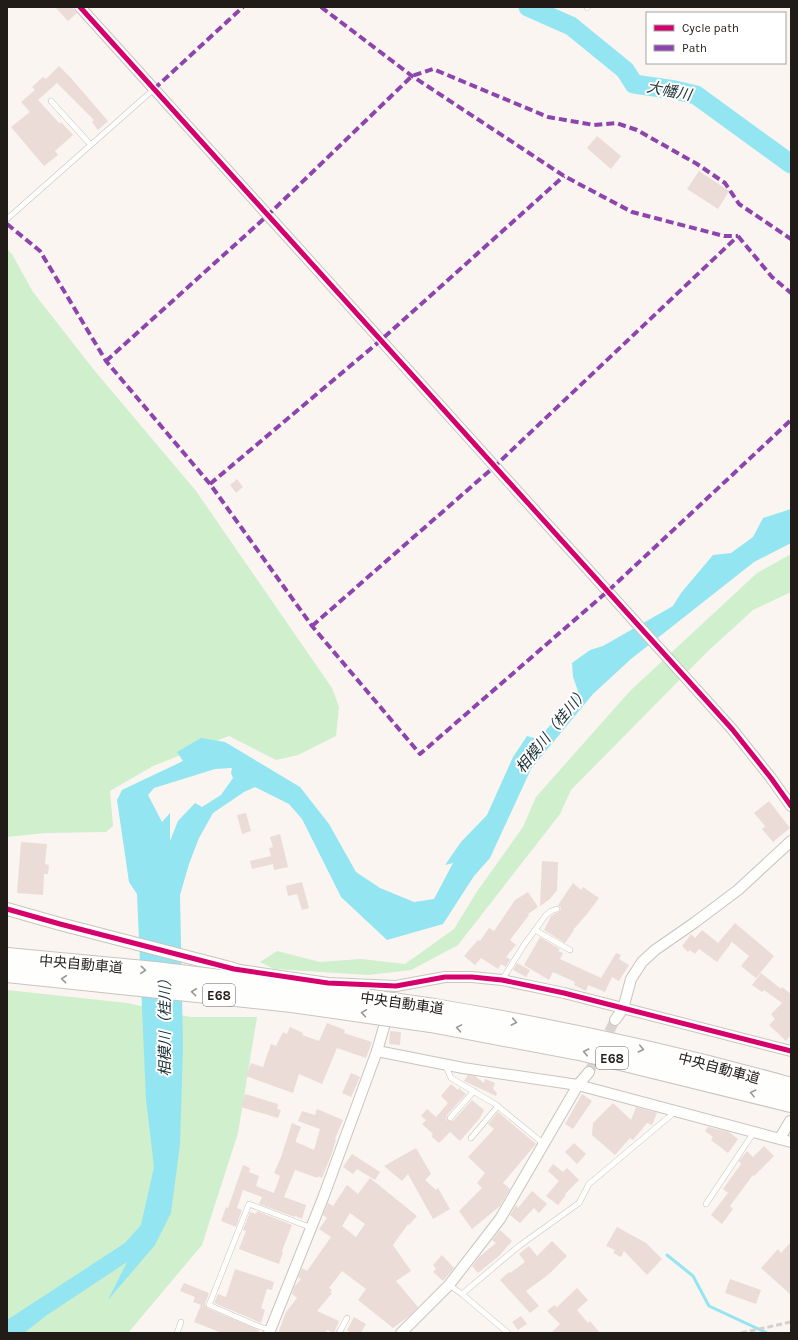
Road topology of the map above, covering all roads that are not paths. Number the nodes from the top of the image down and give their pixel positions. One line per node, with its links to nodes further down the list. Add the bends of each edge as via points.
1 (80, 7): 2 (street)
2 (154, 89): 4 (lane); 6 (street, via 732,729)
3 (51, 101): 4 (lane)
4 (90, 144): 5 (lane)
5 (7, 220)
6 (791, 806)
7 (791, 841): 17 (street, via 738,890 642,962 632,979)
8 (7, 909): 13 (street)
9 (557, 909): 10 (lane, via 546,914)
10 (535, 930): 11 (lane); 15 (lane)
11 (570, 950)
12 (7, 957): 18 (highway, 中央自動車道 / E68, one-way to 18, bridge, via 294,988)
13 (234, 968): 16 (street, via 328,983)
14 (7, 973): 18 (highway, 中央自動車道 / E68, one-way to 14, bridge)
15 (502, 980): 16 (street, via 445,977); 17 (street)
16 (396, 986): 20 (street)
17 (623, 1009): 19 (street); 21 (street)
18 (432, 1016): 25 (highway, 中央自動車道 / E68, one-way to 25, via 493,1017 669,1055); 29 (highway, 中央自動車道 / E68, one-way to 18, via 584,1052)
19 (614, 1020)
20 (376, 1051): 22 (street); 37 (street)
21 (791, 1051)
22 (444, 1064): 24 (street); 26 (lane, via 451,1078)
23 (589, 1072): 24 (street)
24 (578, 1085): 28 (street); 35 (street)
25 (791, 1087)
26 (474, 1091): 27 (lane); 30 (lane)
27 (498, 1106): 32 (lane); 35 (lane)
28 (677, 1111): 31 (street); 39 (lane, via 589,1184 578,1203 519,1246)
29 (790, 1112): 33 (street)
30 (450, 1118)
31 (754, 1131): 33 (street); 36 (lane)
32 (471, 1138)
33 (780, 1138): 34 (street)
34 (791, 1142)
35 (544, 1144): 38 (street, via 500,1219)
36 (706, 1204)
37 (312, 1228): 42 (street); 42 (lane, via 249,1204 209,1305)
38 (449, 1286): 39 (lane); 45 (street)
39 (462, 1294): 46 (lane)
40 (347, 1318): 44 (lane)
41 (181, 1322): 43 (lane)
42 (269, 1332)
43 (176, 1333)
44 (339, 1333)
45 (401, 1333)
46 (508, 1333)

